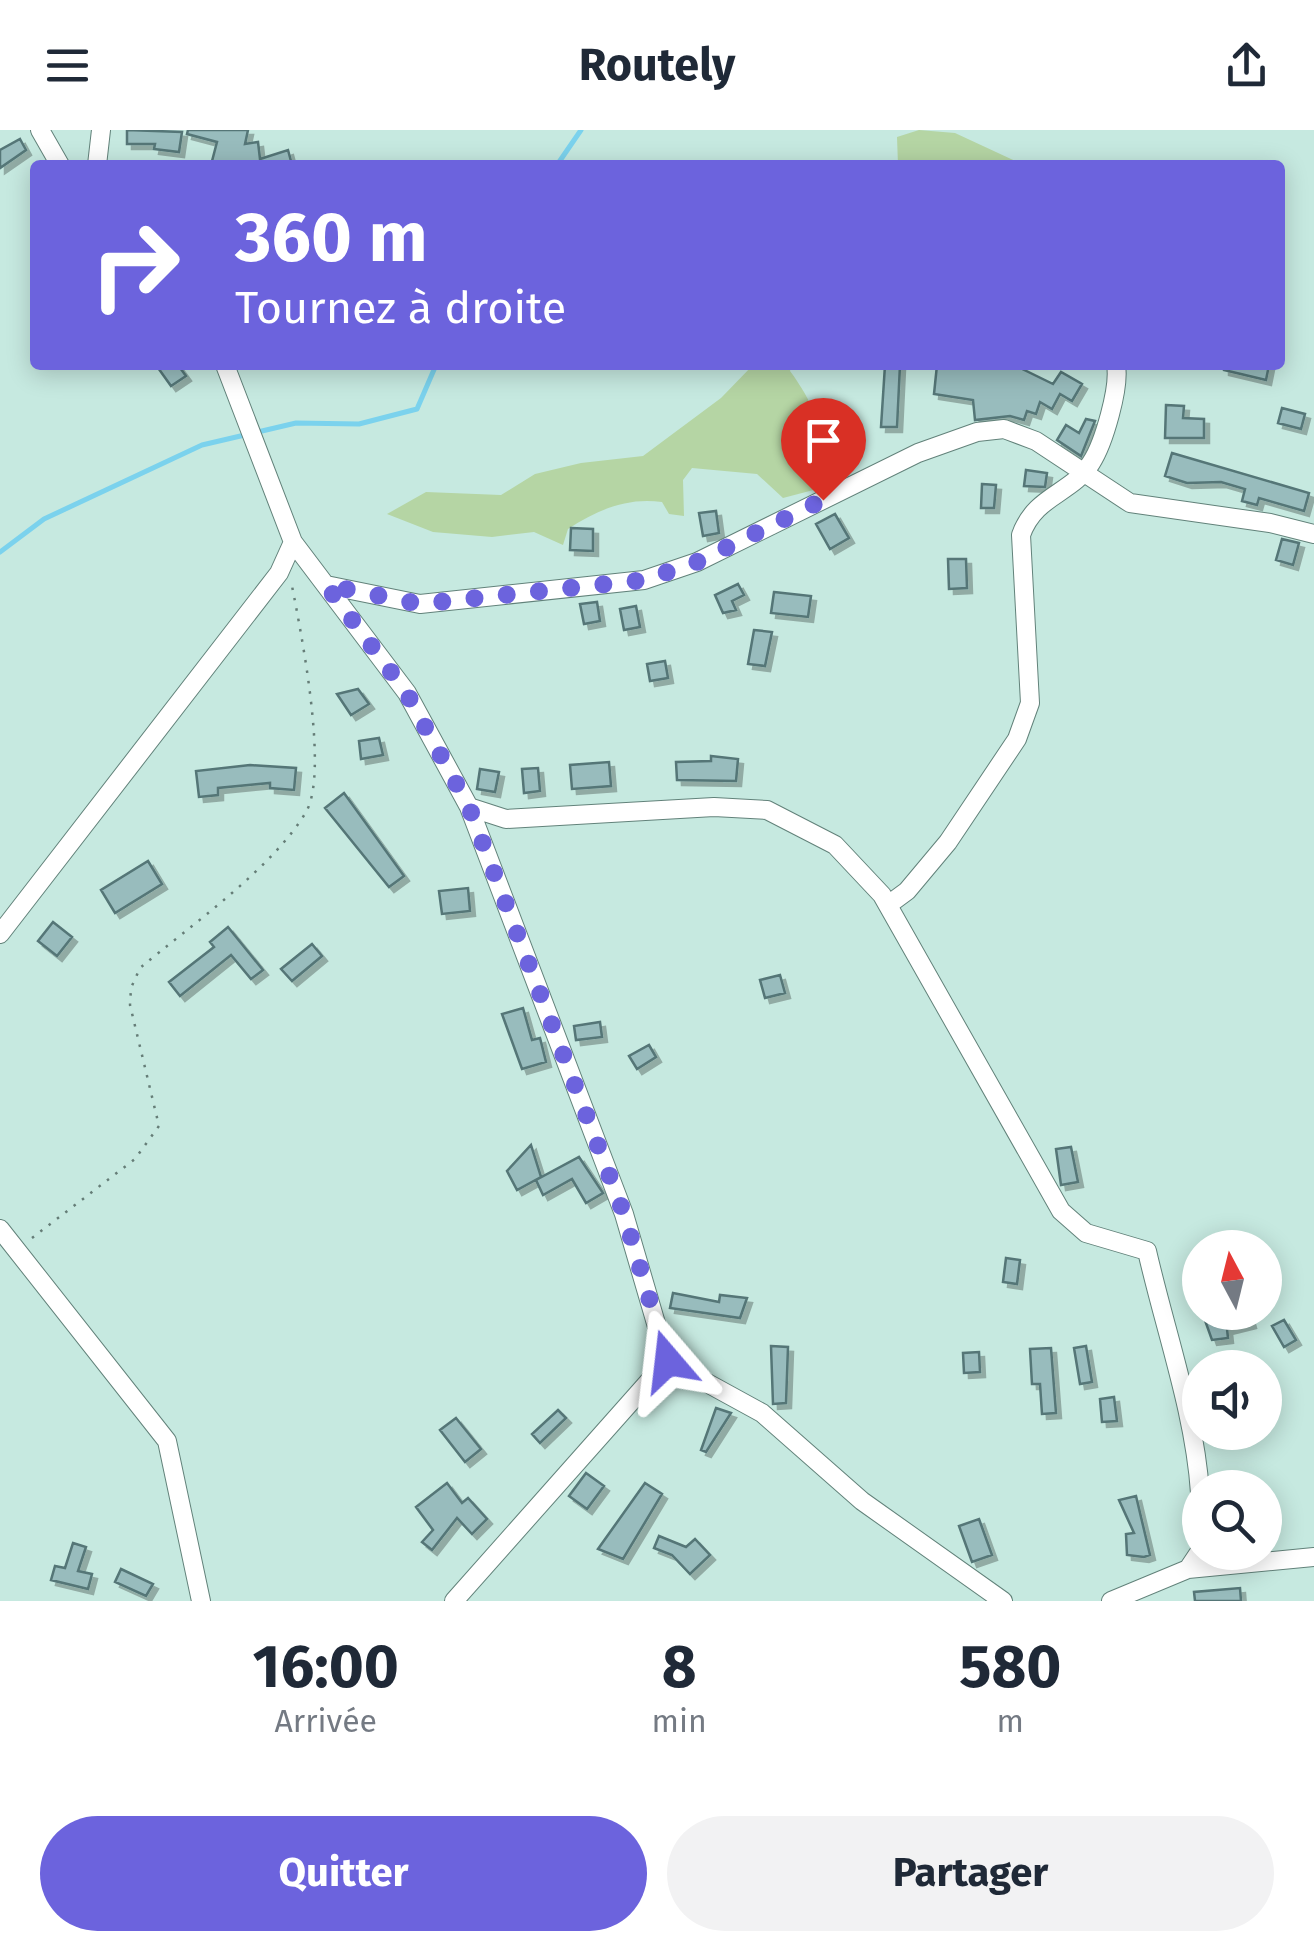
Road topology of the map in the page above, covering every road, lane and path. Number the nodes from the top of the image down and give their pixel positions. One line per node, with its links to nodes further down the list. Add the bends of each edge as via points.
1 (40, 130): 3 (street)
2 (100, 130): 4 (street)
3 (57, 160)
4 (97, 160)
5 (228, 370): 9 (street)
6 (1117, 370): 7 (street, via 1120,383 1092,463)
7 (1081, 473): 8 (street, via 1130,504); 10 (street, via 1036,441 1004,429 977,432 918,453 697,562 644,580 420,604); 12 (street, via 1028,514 1021,534 1030,703 1016,739 948,842)
8 (1314, 534)
9 (290, 551): 10 (street); 13 (street); 15 (path, via 315,746 308,810 254,872 135,978 130,1006 159,1126 150,1143)
10 (326, 585): 11 (street, via 406,692)
11 (469, 807): 12 (street, via 506,819 766,810 834,846); 16 (street, via 624,1214)
12 (888, 905): 17 (street, via 1062,1211 1086,1232 1146,1251 1189,1412)
13 (0, 934)
14 (0, 1230): 15 (street)
15 (15, 1251): 21 (street, via 167,1441)
16 (668, 1361): 22 (street); 23 (street, via 762,1413 862,1500)
17 (1197, 1470)
18 (1314, 1557): 19 (street)
19 (1282, 1560)
20 (1188, 1570): 24 (street)
21 (201, 1601)
22 (454, 1601)
23 (1004, 1601)
24 (1110, 1601)

